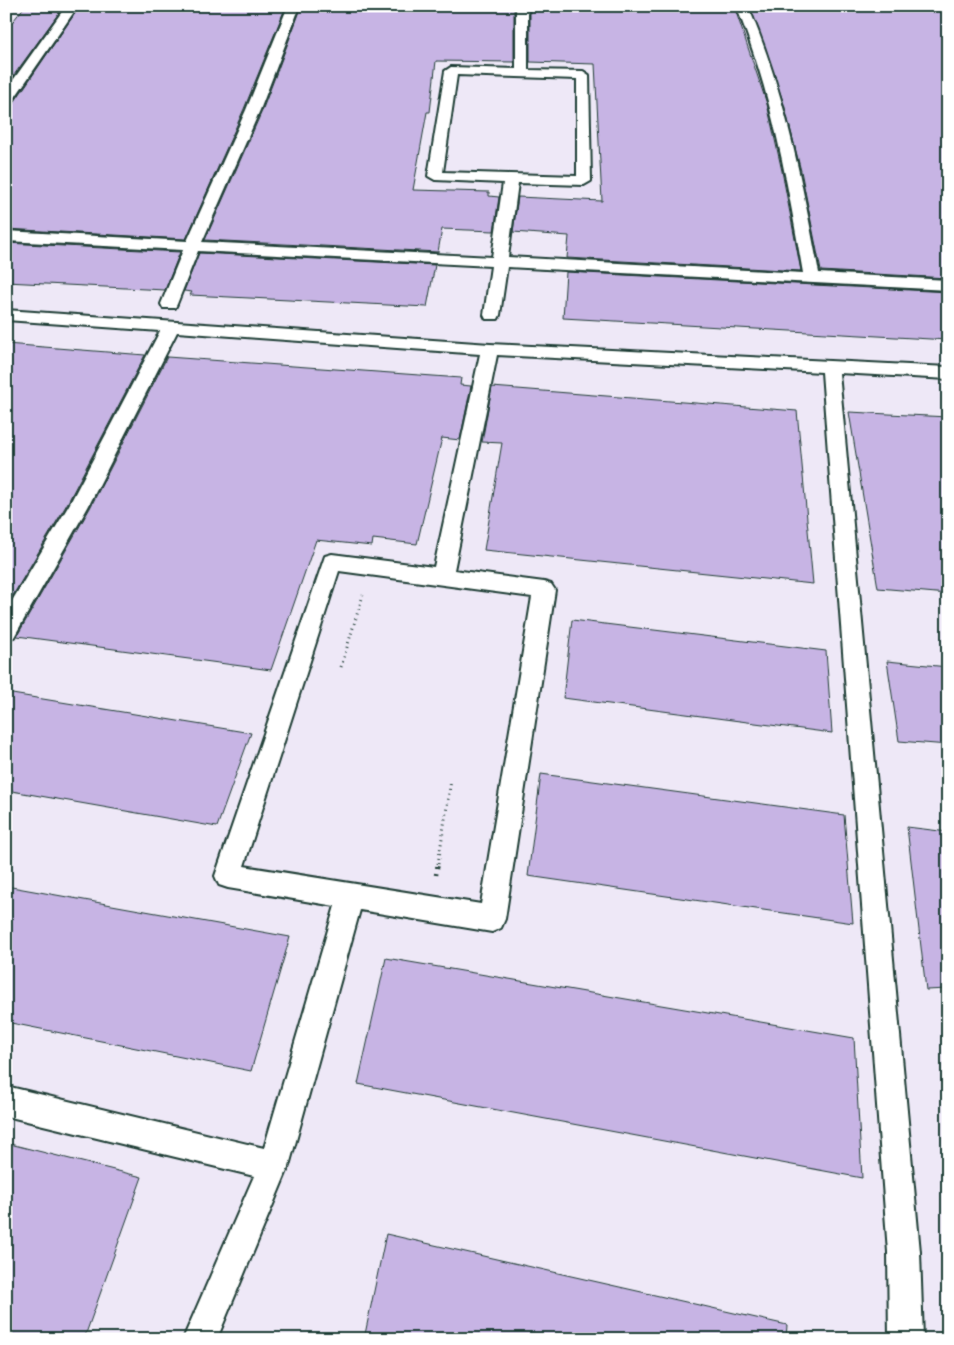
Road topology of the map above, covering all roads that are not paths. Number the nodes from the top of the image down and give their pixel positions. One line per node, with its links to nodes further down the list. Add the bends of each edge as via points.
1 (72, 6): 6 (lane)
2 (294, 6): 9 (lane, via 253,110)
3 (522, 6): 5 (lane)
4 (742, 6): 11 (lane, via 755,35 787,140)
5 (522, 73): 7 (lane, via 583,75 584,181); 7 (lane, via 451,71 435,176)
6 (6, 100)
7 (511, 178): 10 (lane)
8 (6, 236): 9 (lane)
9 (193, 245): 10 (lane); 13 (lane)
10 (500, 261): 11 (lane); 15 (lane)
11 (812, 278): 12 (lane)
12 (948, 285)
13 (169, 304)
14 (6, 315): 16 (lane)
15 (492, 316)
16 (171, 327): 17 (lane); 21 (lane, via 78,507)
17 (490, 349): 18 (lane); 20 (lane)
18 (830, 367): 19 (lane); 26 (lane, via 904,1252)
19 (948, 373)
20 (442, 577): 22 (lane, via 332,562 228,876); 22 (lane, via 544,590 492,919)
21 (6, 631)
22 (351, 896): 24 (lane)
23 (6, 1101): 24 (lane)
24 (274, 1166): 25 (lane)
25 (200, 1339)
26 (906, 1339)

